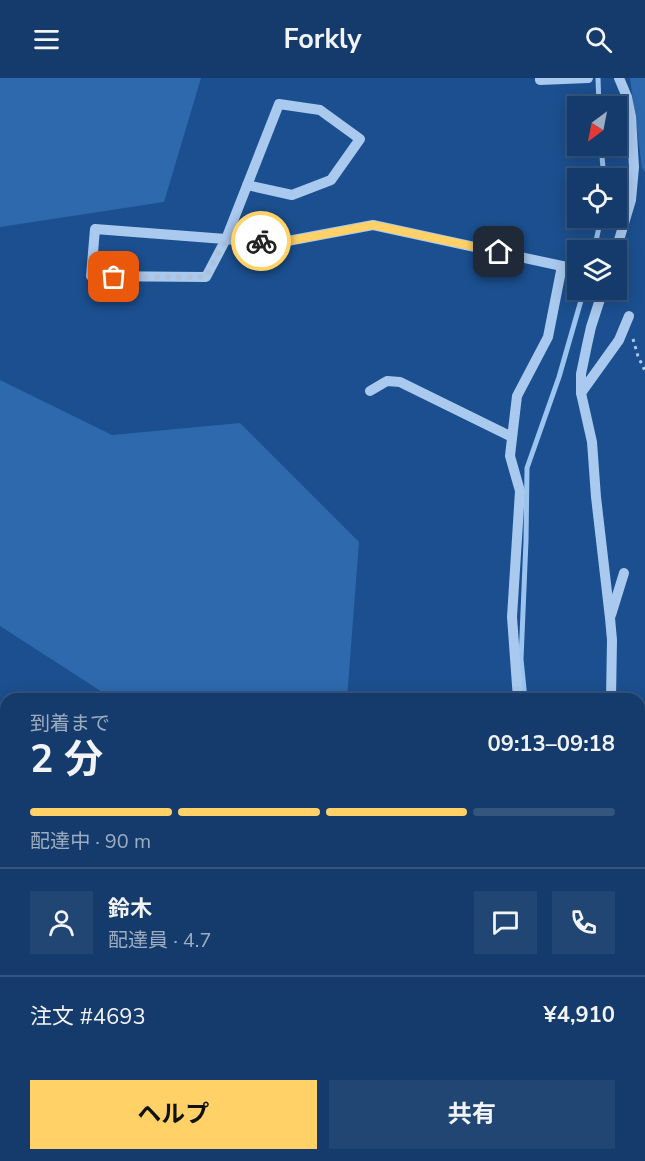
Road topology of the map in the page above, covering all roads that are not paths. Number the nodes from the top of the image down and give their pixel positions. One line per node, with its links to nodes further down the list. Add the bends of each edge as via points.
1 (540, 78): 3 (street)
2 (619, 78): 6 (street, via 631,117 634,167 631,200)
3 (583, 79)
4 (247, 185): 4 (street, via 279,104 320,110 360,139 331,180 292,195); 5 (street)
5 (226, 239): 5 (street, via 95,229 91,276 206,277); 7 (street, via 278,243 373,225)
6 (619, 240)
7 (561, 266): 8 (street); 13 (street, via 548,337 518,396)
8 (567, 268)
9 (600, 300): 12 (street, via 581,375)
10 (629, 316): 12 (street, via 619,340)
11 (370, 391): 13 (street, via 387,381 400,382)
12 (581, 393): 15 (street, via 592,442)
13 (512, 437): 16 (street, via 510,456 520,491 512,617)
14 (624, 573): 15 (street)
15 (610, 618): 17 (street)
16 (518, 693)
17 (611, 693)

